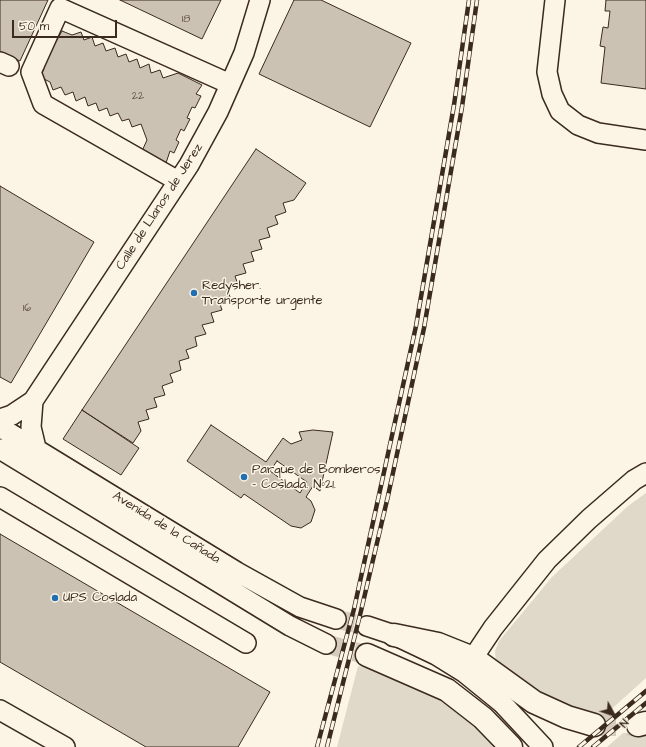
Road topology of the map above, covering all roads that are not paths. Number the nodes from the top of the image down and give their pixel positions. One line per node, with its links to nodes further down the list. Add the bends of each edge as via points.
1 (260, 0): 3 (street, Calle de Llanos de Jerez, via 244,52)
2 (555, 0): 4 (street, via 547,72 552,94 560,111 578,125 598,133)
3 (230, 84): 5 (street, Calle de Llanos de Jerez, via 209,130); 5 (street, via 60,8 31,72 43,104)
4 (646, 140)
5 (178, 181): 6 (street, Calle de Llanos de Jerez)
6 (33, 401): 7 (street, Calle de Llanos de Jerez, via 12,415); 9 (street, Calle de Llanos de Jerez, via 31,427)
7 (0, 419)
8 (0, 427): 9 (street, Avenida de la Cañada)
9 (36, 448): 13 (street, Avenida de la Cañada, via 237,572 300,607)
10 (0, 449): 17 (street, Avenida de la Cañada, via 290,626)
11 (646, 473): 19 (street, via 634,480 589,519 547,560 493,628)
12 (0, 497): 16 (street)
13 (336, 619)
14 (366, 626): 15 (street)
15 (394, 635): 19 (highway, via 438,644); 22 (street, via 436,655 478,683 517,718)
16 (246, 643)
17 (326, 644)
18 (367, 655): 22 (street, via 414,665 447,680 491,707); 24 (highway, via 447,690 483,718)
19 (473, 658): 21 (highway, via 534,702 567,717)
20 (0, 710): 23 (street)
21 (594, 724)
22 (540, 744)
23 (65, 747)
24 (511, 747)

